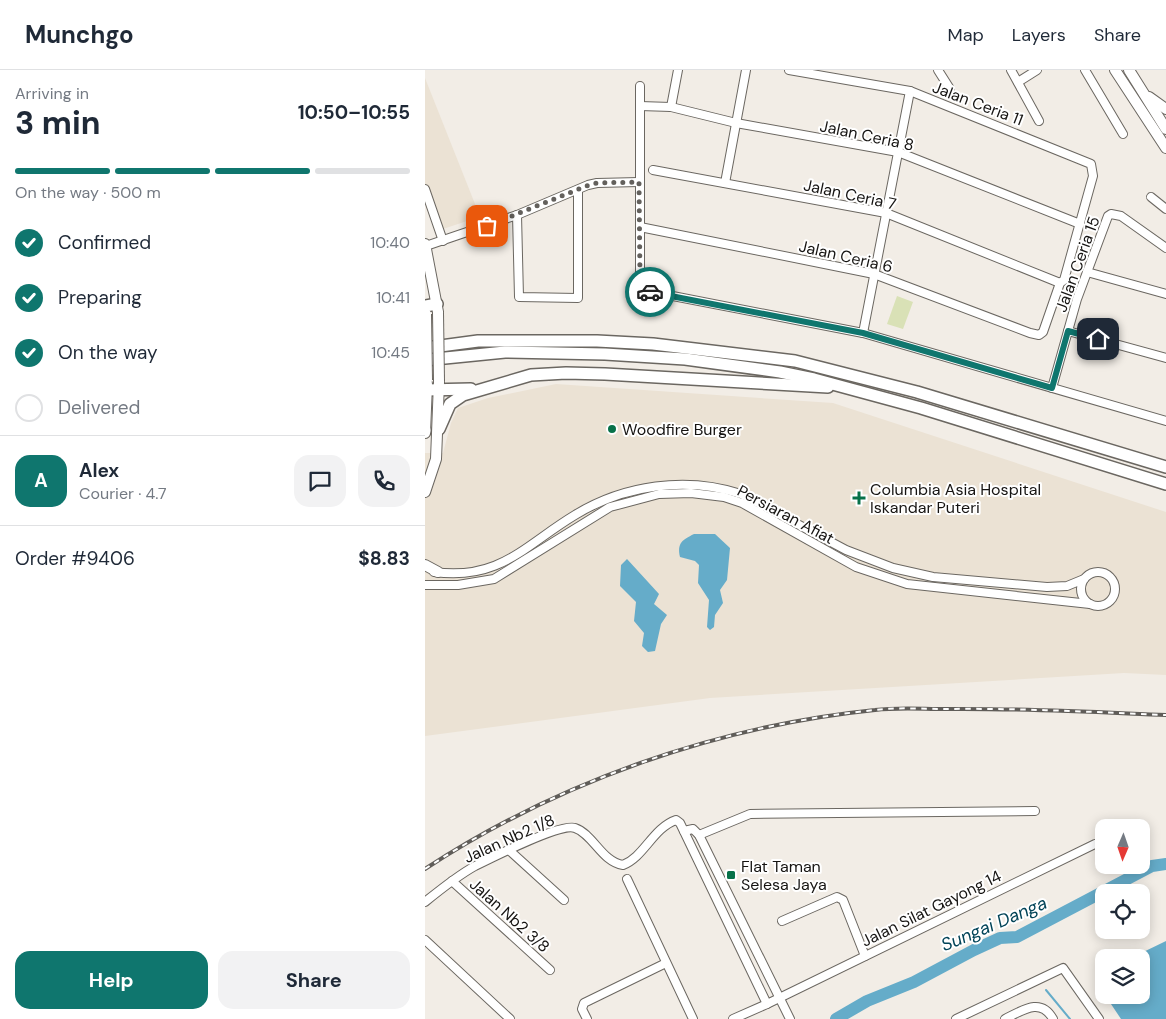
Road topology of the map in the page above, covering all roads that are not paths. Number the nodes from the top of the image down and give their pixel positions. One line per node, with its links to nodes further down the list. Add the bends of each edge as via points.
1 (678, 70): 16 (street)
2 (746, 70): 19 (street)
3 (789, 70): 13 (street, Jalan Ceria 11)
4 (938, 70): 12 (street)
5 (1011, 70): 10 (street)
6 (1037, 70): 10 (street)
7 (1085, 70): 22 (street)
8 (1115, 70): 21 (main road)
9 (1129, 70): 14 (main road)
10 (1018, 82): 18 (street)
11 (640, 86): 15 (street)
12 (950, 89)
13 (910, 91): 24 (street); 34 (street, Jalan Ceria 11, via 1087,161 1093,168 1093,176)
14 (1144, 94): 17 (main road); 20 (main road)
15 (639, 106): 16 (street, Jalan Ceria 8); 26 (street)
16 (671, 107): 19 (street, Jalan Ceria 8)
17 (1166, 110)
18 (1039, 121)
19 (736, 123): 24 (street, Jalan Ceria 8); 27 (street)
20 (1165, 125): 21 (street)
21 (1153, 130): 23 (main road)
22 (1123, 134)
23 (1165, 143)
24 (898, 152): 32 (street); 34 (street, Jalan Ceria 8)
25 (653, 170): 27 (street, Jalan Ceria 7)
26 (639, 182): 29 (street, via 597,183); 35 (street)
27 (725, 183): 32 (street, Jalan Ceria 7)
28 (425, 189): 36 (street)
29 (578, 191): 33 (street); 33 (street, via 578,298 523,298 518,294)
30 (1151, 197): 31 (street)
31 (1166, 208)
32 (886, 213): 40 (street); 41 (street, Jalan Ceria 7)
33 (517, 215): 36 (street)
34 (1080, 224): 41 (street, via 1064,280)
35 (639, 227): 40 (street, Jalan Ceria 6); 45 (street, via 643,289)
36 (443, 241): 37 (street)
37 (425, 245): 43 (main road)
38 (1166, 248): 39 (street, Jalan Ceria 15, via 1121,216 1111,214 1105,221)
39 (1087, 272): 42 (street); 44 (street, Jalan Ceria 15)
40 (874, 274): 41 (street, Jalan Ceria 6, via 1039,335 1045,329); 45 (street)
41 (1060, 283)
42 (1166, 294)
43 (429, 307): 49 (main road, bridge)
44 (1068, 331): 47 (street); 52 (street, Jalan Ceria 15)
45 (863, 333): 52 (street)
46 (425, 348): 56 (highway, via 478,341 597,340 795,361 917,392)
47 (1166, 358)
48 (425, 360): 51 (highway, via 505,352 643,355 780,372)
49 (432, 386): 50 (highway, via 466,389); 54 (main road); 55 (main road)
50 (490, 386): 51 (highway, via 531,375 566,372); 54 (highway, via 463,395 450,404)
51 (848, 388): 57 (highway)
52 (1052, 388): 53 (street)
53 (1166, 420)
54 (439, 429): 59 (main road, via 436,459)
55 (425, 431)
56 (1166, 467)
57 (1166, 484)
58 (725, 488): 60 (street); 61 (street, Persiaran Afiat, via 759,502); 67 (street, Persiaran Afiat, via 653,486 627,491 574,515 516,555)
59 (425, 492)
60 (723, 497): 63 (street, Persiaran Afiat, via 742,503); 69 (street, Persiaran Afiat, via 659,494 619,504 513,569)
61 (812, 531): 62 (street, Persiaran Afiat); 63 (street)
62 (823, 538): 64 (street); 70 (street, Persiaran Afiat, via 871,561 933,578 1055,588)
63 (806, 540): 64 (street, Persiaran Afiat)
64 (817, 547): 72 (street, Persiaran Afiat, via 856,567 907,584)
65 (425, 565): 68 (main road)
66 (425, 570): 68 (street, Persiaran Afiat)
67 (485, 570): 68 (street, Persiaran Afiat); 69 (street)
68 (438, 572)
69 (487, 580): 71 (street, Persiaran Afiat, via 458,585)
70 (1084, 580): 72 (street, via 1081,590); 72 (street, Persiaran Afiat, via 1098,572 1109,576 1114,585 1115,591 1110,600 1101,606)
71 (425, 585)
72 (1090, 604)
73 (1035, 811): 75 (street, via 750,814)
74 (684, 831): 75 (street, via 693,828); 77 (street, Jalan Nb2 1/8, via 676,820 671,822 623,865 603,853 580,831 565,827); 88 (street)
75 (699, 835): 87 (street)
76 (1095, 844): 84 (street, Jalan Silat Gayong 14)
77 (510, 851): 79 (street, Jalan Nb2 1/8, via 475,866); 80 (street)
78 (627, 879): 85 (street)
79 (452, 881): 81 (street, Jalan Nb2 1/8); 86 (street, Jalan Nb2 3/8)
80 (564, 900)
81 (425, 902)
82 (783, 921): 84 (street, via 837,897 843,900)
83 (425, 940): 89 (street)
84 (865, 956): 87 (street, Jalan Silat Gayong 14)
85 (666, 963): 90 (street, via 584,1003 582,1009); 91 (street)
86 (550, 970)
87 (780, 998): 88 (street, Jalan Silat Gayong 14); 93 (street)
88 (767, 1004): 92 (street, Jalan Silat Gayong 14)
89 (510, 1019)
90 (587, 1019)
91 (693, 1019)
92 (733, 1019)
93 (790, 1019)
94 (955, 1019): 97 (street, via 1063,968)
95 (1005, 1019): 96 (street, via 1031,1006 1040,1006)
96 (1053, 1019)
97 (1099, 1019)

